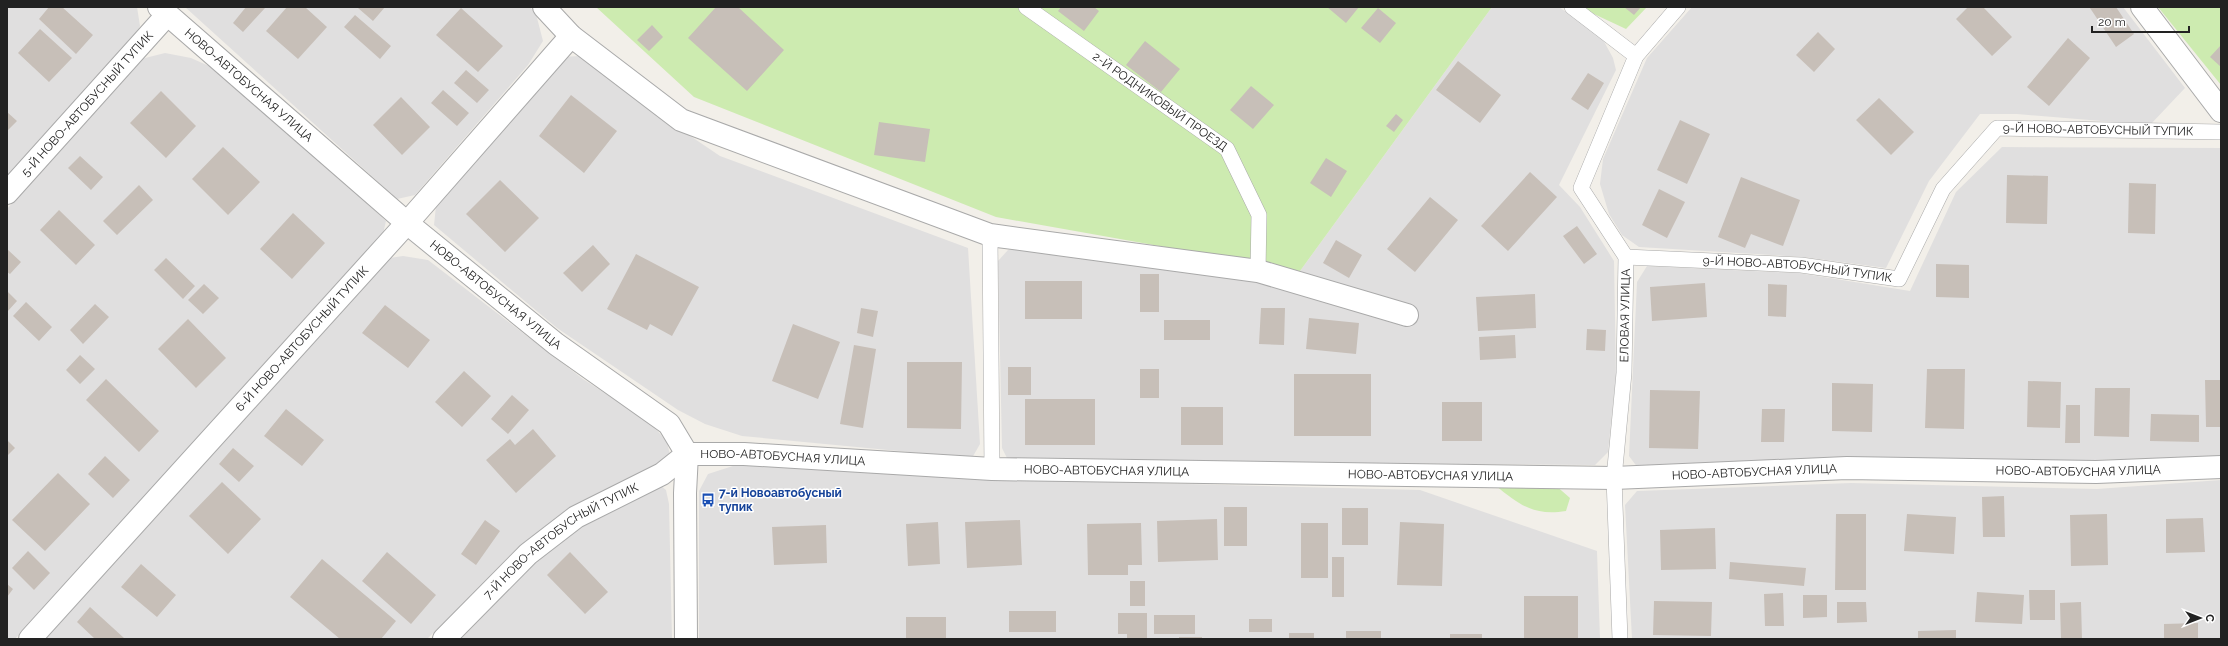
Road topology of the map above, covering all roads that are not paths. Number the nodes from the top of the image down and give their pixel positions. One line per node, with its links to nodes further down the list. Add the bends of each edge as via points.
1 (544, 7): 7 (street)
2 (1026, 7): 15 (lane, 2-Й РОДНИКОВЫЙ ПРОЕЗД, via 1227,149 1259,215)
3 (1572, 7): 8 (lane)
4 (1678, 7): 8 (lane, ЕЛОВАЯ УЛИЦА)
5 (2142, 7): 9 (street)
6 (163, 11): 11 (street, 5-Й НОВО-АВТОБУСНЫЙ ТУПИК); 12 (street, НОВО-АВТОБУСНАЯ УЛИЦА)
7 (571, 36): 12 (street, 6-Й НОВО-АВТОБУСНЫЙ ТУПИК); 13 (street, via 681,120)
8 (1636, 56): 14 (lane, ЕЛОВАЯ УЛИЦА, via 1581,188)
9 (2221, 111)
10 (2221, 132): 14 (lane, 9-Й НОВО-АВТОБУСНЫЙ ТУПИК, via 1997,128 1943,190 1898,279 1801,265)
11 (7, 193)
12 (407, 223): 17 (street, НОВО-АВТОБУСНАЯ УЛИЦА, via 556,344 669,424); 21 (street, 6-Й НОВО-АВТОБУСНЫЙ ТУПИК)
13 (990, 235): 15 (street); 19 (lane)
14 (1626, 257): 20 (lane, ЕЛОВАЯ УЛИЦА, via 1624,373)
15 (1258, 271): 16 (street)
16 (1407, 315)
17 (687, 454): 19 (street, НОВО-АВТОБУСНАЯ УЛИЦА, via 744,454); 22 (street, 7-Й НОВО-АВТОБУСНЫЙ ТУПИК, via 662,474 576,517 528,554); 23 (street)
18 (2221, 467): 20 (street, НОВО-АВТОБУСНАЯ УЛИЦА, via 2096,472 1847,468)
19 (992, 469): 20 (street, НОВО-АВТОБУСНАЯ УЛИЦА)
20 (1614, 478): 24 (lane, ЕЛОВАЯ УЛИЦА)
21 (30, 639)
22 (444, 639)
23 (686, 639)
24 (1620, 639)

